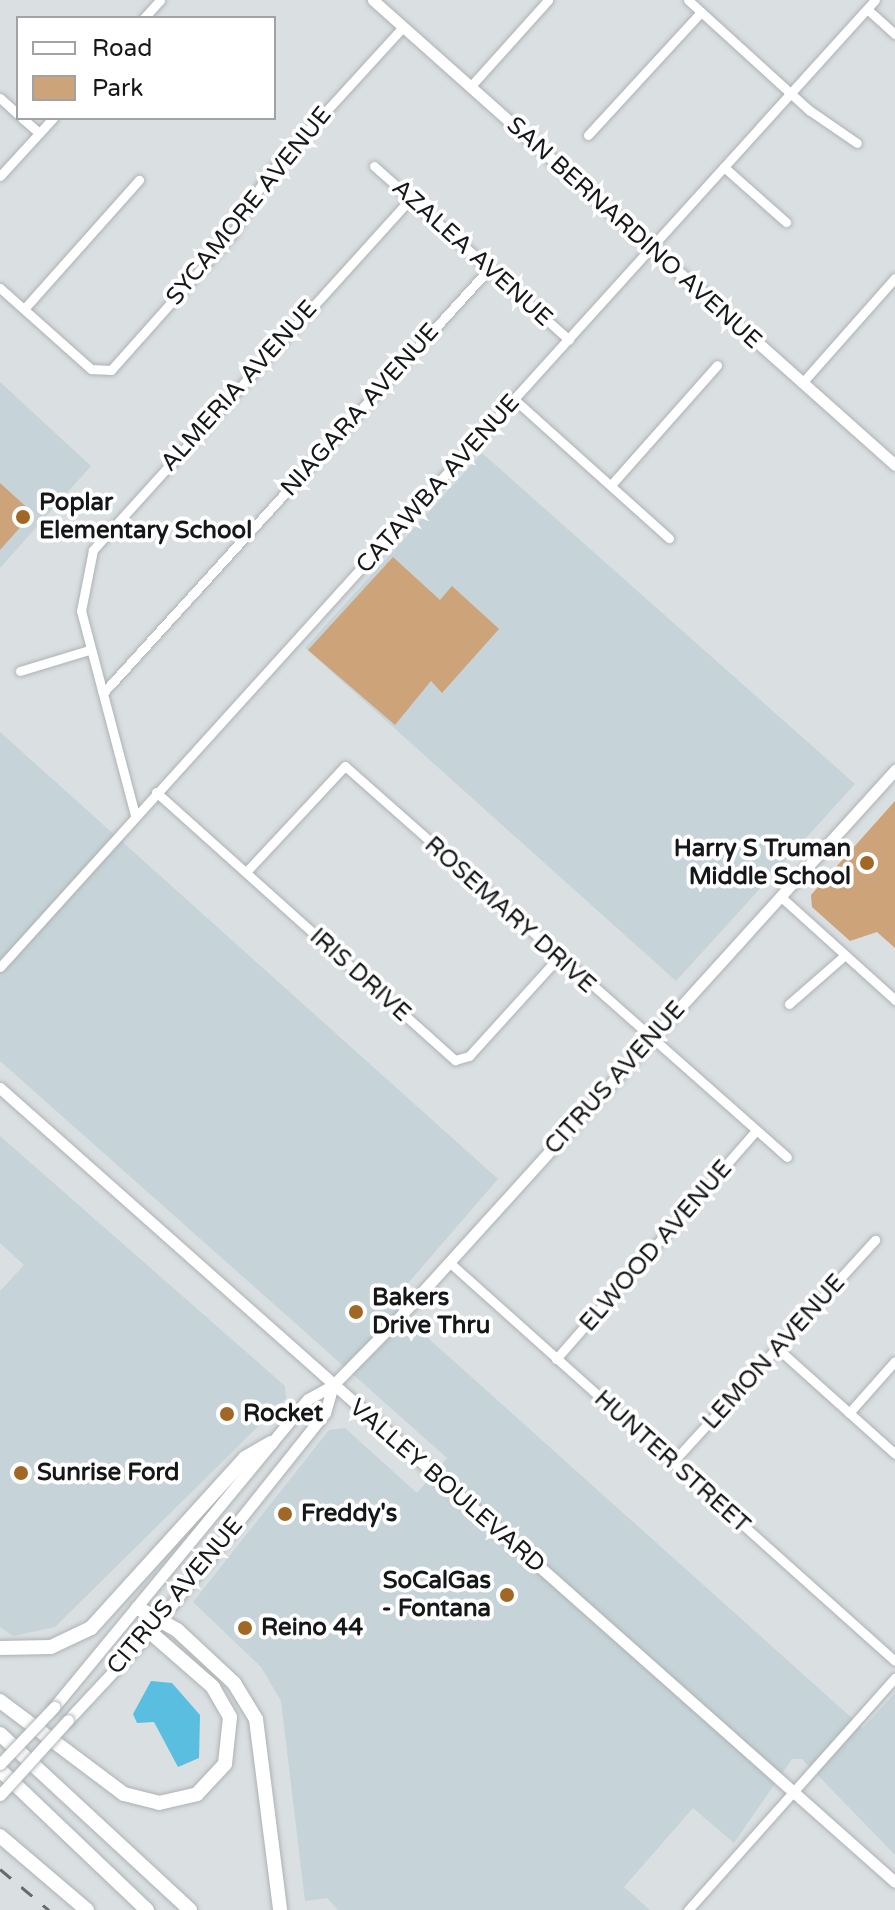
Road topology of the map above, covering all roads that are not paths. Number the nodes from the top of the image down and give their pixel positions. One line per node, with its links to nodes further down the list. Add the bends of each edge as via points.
1 (160, 0): 8 (street)
2 (373, 0): 9 (main road, SAN BERNARDINO AVENUE)
3 (548, 0): 11 (street)
4 (688, 0): 7 (street)
5 (875, 0): 6 (street, CATAWBA AVENUE)
6 (867, 9): 10 (street); 12 (street, CATAWBA AVENUE)
7 (701, 12): 12 (street); 18 (street)
8 (146, 16)
9 (403, 27): 11 (main road, SAN BERNARDINO AVENUE); 30 (street, SYCAMORE AVENUE, via 266,177 232,234 106,373 91,369)
10 (895, 34)
11 (470, 87): 26 (main road, SAN BERNARDINO AVENUE)
12 (791, 94): 19 (street); 21 (street, CATAWBA AVENUE)
13 (0, 98): 14 (street)
14 (16, 112)
15 (24, 120): 17 (street)
16 (51, 120): 17 (street)
17 (39, 133): 22 (street)
18 (588, 135)
19 (857, 143)
20 (374, 166): 24 (street, AZALEA AVENUE)
21 (724, 167): 25 (street); 26 (street, CATAWBA AVENUE)
22 (0, 176)
23 (139, 180): 30 (street)
24 (410, 199): 27 (street, AZALEA AVENUE); 38 (street, ALMERIA AVENUE, via 104,535 82,591)
25 (786, 222)
26 (650, 247): 31 (street, CATAWBA AVENUE); 33 (main road, SAN BERNARDINO AVENUE)
27 (489, 269): 31 (street, AZALEA AVENUE); 40 (street, NIAGARA AVENUE)
28 (895, 278): 33 (street)
29 (0, 288): 30 (street)
30 (24, 309)
31 (569, 340): 34 (street, CATAWBA AVENUE)
32 (717, 365): 36 (street)
33 (802, 383): 35 (main road, SAN BERNARDINO AVENUE)
34 (515, 400): 36 (street); 42 (street, CATAWBA AVENUE)
35 (895, 465)
36 (611, 485): 37 (street)
37 (669, 538)
38 (89, 650): 39 (street); 40 (street, ALMERIA AVENUE)
39 (20, 671)
40 (103, 693): 43 (street, ALMERIA AVENUE)
41 (895, 770): 45 (main road, CITRUS AVENUE)
42 (156, 792): 43 (street, CATAWBA AVENUE); 44 (street, IRIS DRIVE)
43 (135, 815): 48 (street, CATAWBA AVENUE)
44 (246, 872): 47 (street, IRIS DRIVE, via 455,1060 469,1056); 47 (street, ROSEMARY DRIVE, via 345,766)
45 (780, 896): 46 (street); 51 (main road, CITRUS AVENUE)
46 (845, 955): 49 (street); 50 (street)
47 (557, 959): 51 (street, ROSEMARY DRIVE)
48 (0, 967)
49 (895, 1000)
50 (789, 1004)
51 (649, 1040): 53 (street, ROSEMARY DRIVE); 56 (main road, CITRUS AVENUE)
52 (0, 1088): 60 (main road, VALLEY BOULEVARD)
53 (754, 1133): 54 (street, ROSEMARY DRIVE); 58 (street, ELWOOD AVENUE)
54 (787, 1157)
55 (875, 1240): 57 (street, LEMON AVENUE)
56 (449, 1262): 58 (street, HUNTER STREET); 60 (main road, CITRUS AVENUE)
57 (777, 1348): 61 (street); 64 (street, LEMON AVENUE)
58 (556, 1359): 64 (street, HUNTER STREET)
59 (895, 1361): 61 (street)
60 (333, 1385): 62 (main road, CITRUS AVENUE, via 308,1399); 66 (main road, CITRUS AVENUE, via 325,1413); 74 (main road, VALLEY BOULEVARD)
61 (849, 1413): 63 (street)
62 (271, 1443): 65 (main road, CITRUS AVENUE); 68 (highway, via 245,1458 91,1628 51,1647)
63 (895, 1454)
64 (672, 1463): 69 (street, HUNTER STREET)
65 (138, 1608): 66 (highway); 73 (main road, CITRUS AVENUE, bridge)
66 (160, 1619): 67 (main road, CITRUS AVENUE); 81 (highway, via 234,1683 256,1719)
67 (150, 1632): 71 (highway, via 213,1687 230,1717 225,1764 191,1797 159,1803 124,1794); 75 (main road, CITRUS AVENUE, bridge)
68 (0, 1648)
69 (895, 1661)
70 (895, 1678): 74 (street)
71 (0, 1701)
72 (0, 1734): 80 (highway)
73 (0, 1767): 79 (highway)
74 (793, 1790): 77 (main road, VALLEY BOULEVARD); 82 (street)
75 (0, 1795)
76 (0, 1836): 78 (highway)
77 (895, 1882)
78 (87, 1910)
79 (147, 1910)
80 (190, 1910)
81 (280, 1910)
82 (688, 1910)

